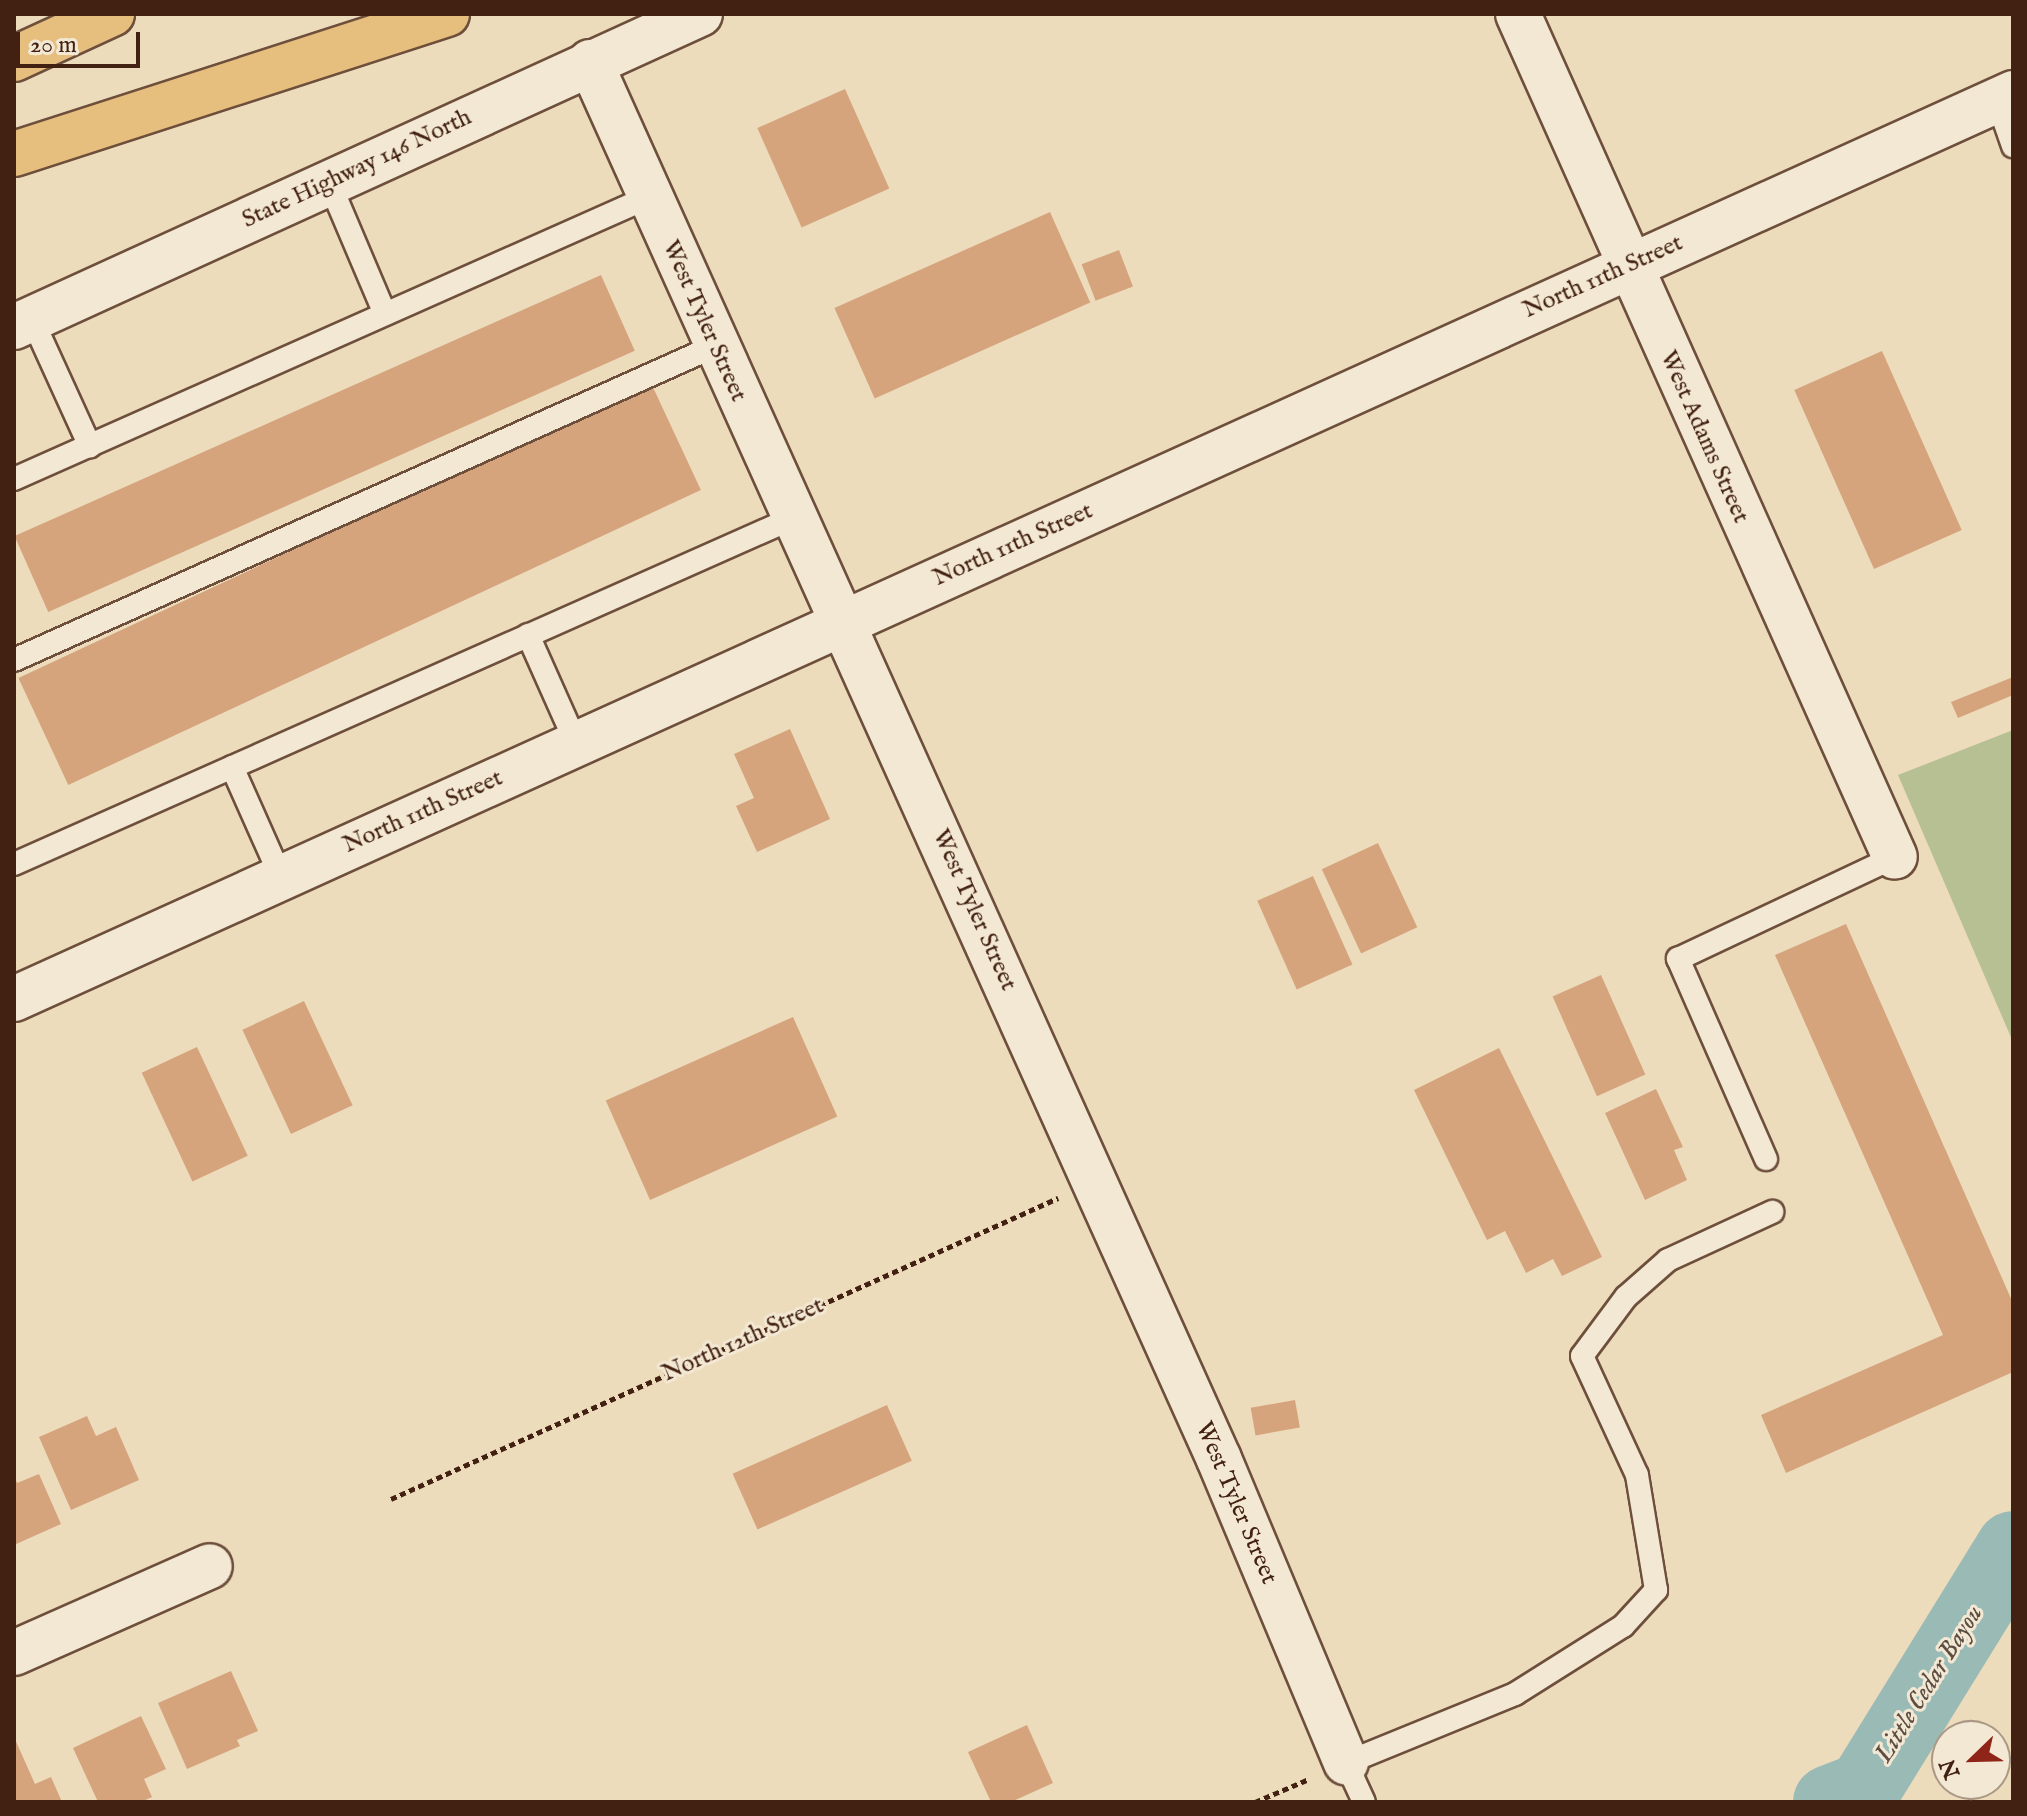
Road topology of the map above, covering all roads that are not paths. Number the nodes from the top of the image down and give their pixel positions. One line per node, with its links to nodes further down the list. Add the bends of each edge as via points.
1 (112, 14): 5 (highway)
2 (447, 14): 9 (highway)
3 (700, 14): 6 (street, State Highway 146 North)
4 (1518, 14): 12 (street, West Adams Street)
5 (14, 59)
6 (590, 62): 10 (street, State Highway 146 North); 11 (street, West Tyler Street)
7 (2005, 97): 8 (lane); 12 (street, North 11th Street)
8 (2013, 146)
9 (14, 154)
10 (329, 182): 13 (lane); 14 (street, State Highway 146 North)
11 (649, 197): 13 (lane); 15 (street, West Tyler Street)
12 (1627, 266): 19 (street, North 11th Street); 24 (street, West Adams Street)
13 (385, 314): 16 (lane)
14 (23, 323): 16 (lane)
15 (715, 346): 18 (street, West Tyler Street); 21 (lane)
16 (90, 446): 17 (lane)
17 (14, 479)
18 (793, 518): 19 (street, West Tyler Street); 20 (lane)
19 (841, 623): 22 (street, North 11th Street); 32 (street, West Tyler Street, via 1095,1181)
20 (528, 635): 22 (lane); 23 (lane)
21 (14, 660)
22 (576, 743): 26 (street, North 11th Street)
23 (232, 767): 25 (lane); 26 (lane)
24 (1895, 857): 28 (lane, via 1678,959)
25 (14, 864)
26 (281, 877): 27 (street, North 11th Street)
27 (15, 996)
28 (1766, 1159)
29 (1772, 1212): 32 (lane, via 1668,1260 1626,1297 1582,1356 1637,1475 1656,1590 1623,1626 1515,1694)
30 (210, 1566): 31 (street)
31 (14, 1653)
32 (1355, 1783)

